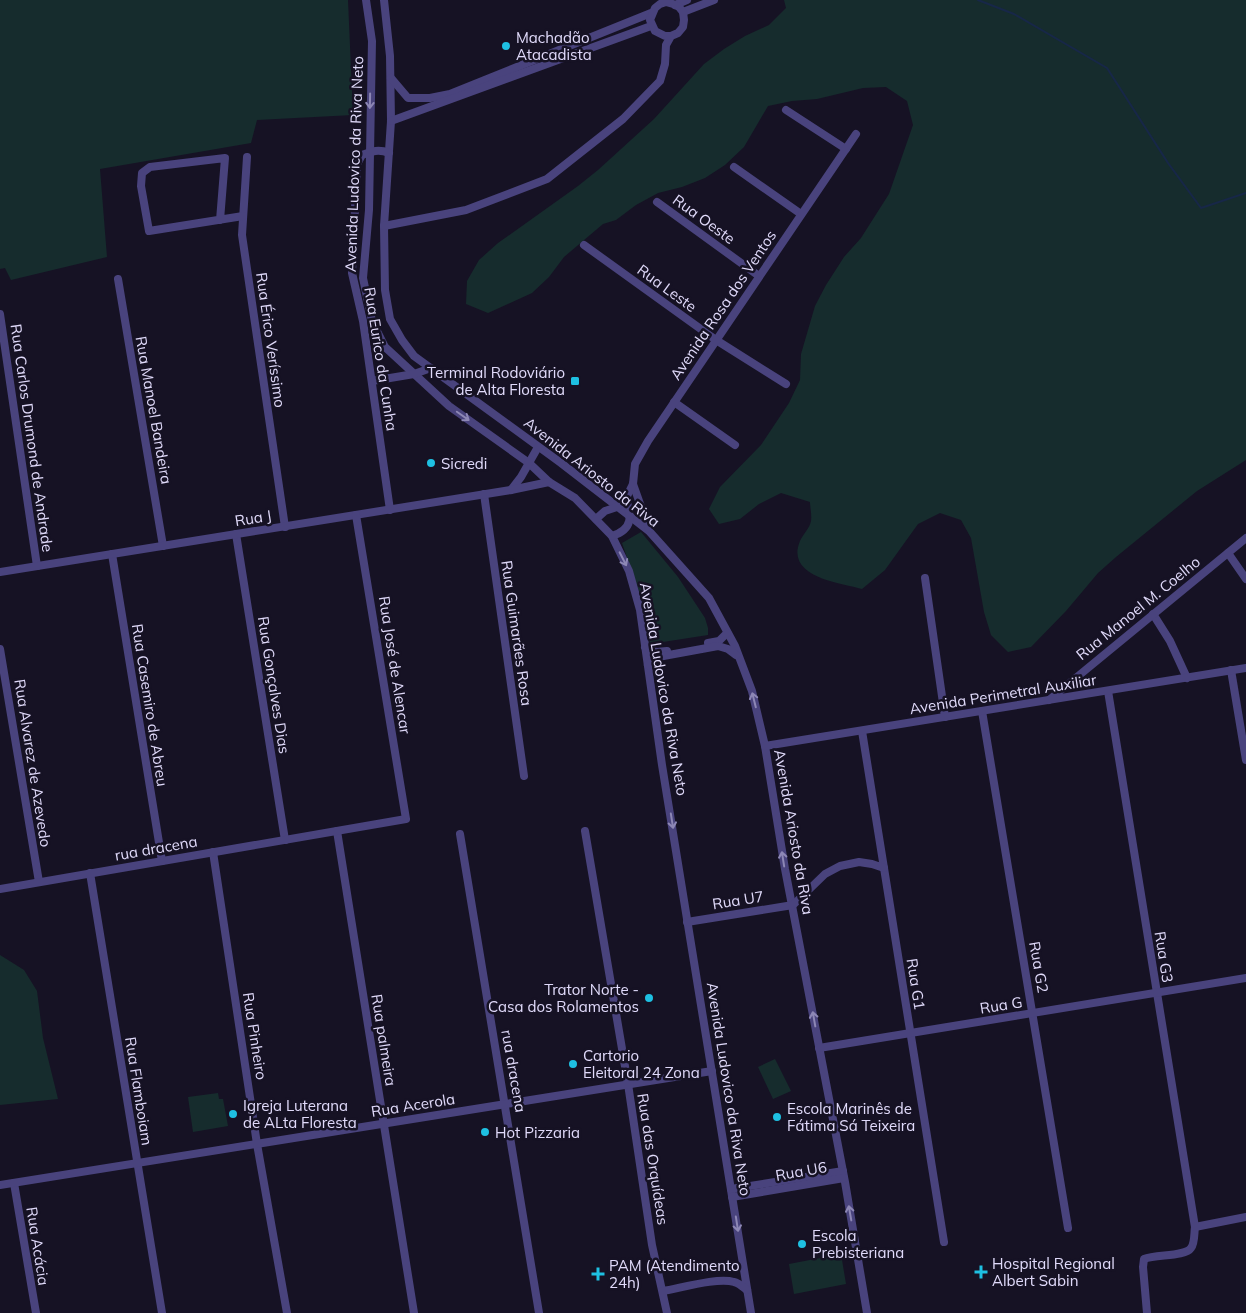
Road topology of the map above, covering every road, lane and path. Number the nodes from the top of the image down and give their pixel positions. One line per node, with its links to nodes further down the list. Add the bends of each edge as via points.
1 (366, 0): 16 (street, Avenida Ludovico da Riva Neto, one-way to 16, via 372,41)
2 (384, 0): 11 (street, Avenida Ariosto da Riva)
3 (686, 0): 6 (street)
4 (714, 0): 7 (street)
5 (659, 2): 6 (street); 8 (street)
6 (675, 5): 7 (street)
7 (683, 12): 10 (street, via 682,27)
8 (651, 13): 9 (street); 11 (street, via 450,94 408,98)
9 (651, 26): 10 (street, via 659,35); 13 (street)
10 (671, 36): 26 (street, via 666,45 660,81 623,119 547,179 466,210)
11 (391, 78): 13 (street, Avenida Ariosto da Riva)
12 (786, 110): 15 (street)
13 (391, 122): 17 (street, Avenida Ariosto da Riva)
14 (856, 134): 15 (street, Avenida Rosa dos Ventos)
15 (846, 149): 23 (street, Avenida Rosa dos Ventos)
16 (370, 152): 17 (street); 21 (street, Avenida Ludovico da Riva Neto); 22 (street, Rua Eurico da Cunha, via 362,155 357,164)
17 (390, 153): 26 (street, Avenida Ariosto da Riva)
18 (247, 157): 24 (street, Rua Érico Veríssimo)
19 (734, 167): 23 (street)
20 (657, 202): 28 (street, Rua Oeste)
21 (369, 210): 22 (street); 32 (street, Avenida Ludovico da Riva Neto, via 363,278)
22 (354, 212): 31 (street, Rua Eurico da Cunha, via 352,273)
23 (801, 214): 28 (street, Avenida Rosa dos Ventos)
24 (242, 216): 25 (street); 52 (street, Rua Érico Veríssimo, via 242,235)
25 (220, 220): 25 (street, via 149,231 141,186 142,173 150,167 224,158)
26 (384, 226): 34 (street, Avenida Ariosto da Riva, via 384,290 390,319 414,356)
27 (584, 245): 33 (street, Rua Leste)
28 (759, 276): 33 (street, Avenida Rosa dos Ventos)
29 (118, 280): 57 (street, Rua Manoel Bandeira)
30 (0, 314): 60 (street, Rua Carlos Drumond de Andrade)
31 (363, 321): 32 (street); 36 (street, Rua Eurico da Cunha)
32 (372, 321): 35 (street, Avenida Ludovico da Riva Neto, via 385,347)
33 (716, 340): 37 (street, Rua Leste); 38 (street, Avenida Rosa dos Ventos)
34 (431, 368): 35 (street); 40 (street, Avenida Ariosto da Riva)
35 (414, 374): 36 (street); 41 (street, Avenida Ludovico da Riva Neto, one-way to 41, via 449,406)
36 (372, 381): 48 (street, Rua Eurico da Cunha)
37 (786, 384)
38 (674, 402): 39 (street); 43 (street, Avenida Rosa dos Ventos, via 635,464)
39 (735, 445)
40 (538, 447): 41 (street); 47 (street, Avenida Ariosto da Riva)
41 (530, 463): 42 (street, Avenida Ludovico da Riva Neto); 44 (street)
42 (549, 482): 44 (street, Rua J); 51 (street, Avenida Ludovico da Riva Neto, via 575,498)
43 (634, 484): 46 (street, Avenida Rosa dos Ventos); 53 (street)
44 (511, 490): 45 (street, Rua J)
45 (484, 494): 48 (street, Rua J); 82 (street, Rua Guimarães Rosa)
46 (626, 498): 47 (street, Avenida Rosa dos Ventos); 50 (street)
47 (617, 507): 50 (street, Avenida Ariosto da Riva); 51 (street, Avenida Rosa dos Ventos, via 604,511)
48 (390, 510): 49 (street, Rua J)
49 (356, 515): 52 (street, Rua J); 83 (street, Rua José de Alencar)
50 (631, 516): 53 (street, Avenida Ariosto da Riva); 55 (street, via 624,530)
51 (596, 519): 55 (street, Avenida Ludovico da Riva Neto)
52 (285, 526): 54 (street, Rua J)
53 (650, 531): 65 (street, Avenida Ariosto da Riva, via 709,598)
54 (236, 534): 57 (street, Rua J); 87 (street, Rua Gonçalves Dias)
55 (612, 536): 67 (street, Avenida Ludovico da Riva Neto, one-way to 67, via 629,571 640,610)
56 (1246, 538): 58 (street, Rua Manoel M. Coelho)
57 (163, 546): 59 (street, Rua J)
58 (1228, 553): 63 (street); 64 (street, Rua Manoel M. Coelho)
59 (112, 554): 60 (street, Rua J); 89 (street, Rua Casemiro de Abreu)
60 (37, 566): 61 (street, Rua J)
61 (0, 572)
62 (925, 578): 78 (street)
63 (1246, 578)
64 (1153, 614): 74 (street); 76 (street, Rua Manoel M. Coelho)
65 (727, 633): 66 (street); 70 (street, Avenida Ariosto da Riva)
66 (719, 644): 69 (street); 70 (street, via 732,651)
67 (645, 647): 69 (street, via 660,652); 71 (street, Avenida Ludovico da Riva Neto)
68 (0, 648): 92 (street, Rua Alvarez de Azevedo)
69 (688, 649): 71 (street, via 658,657)
70 (740, 661): 80 (street, Avenida Ariosto da Riva, one-way to 70, via 752,691)
71 (648, 665): 95 (street, Avenida Ludovico da Riva Neto, one-way to 95)
72 (1246, 668): 73 (street, Avenida Perimetral Auxiliar)
73 (1231, 670): 74 (street, Avenida Perimetral Auxiliar); 81 (street)
74 (1187, 678): 75 (street, Avenida Perimetral Auxiliar)
75 (1108, 691): 76 (street, Avenida Perimetral Auxiliar); 97 (street, Rua G3)
76 (1048, 700): 77 (street, Avenida Perimetral Auxiliar)
77 (982, 711): 78 (street, Avenida Perimetral Auxiliar); 98 (street, Rua G2)
78 (944, 717): 79 (street, Avenida Perimetral Auxiliar)
79 (862, 730): 80 (street, Avenida Perimetral Auxiliar); 90 (street, Rua G1)
80 (765, 746): 94 (street, Avenida Ariosto da Riva, one-way to 80)
81 (1246, 760)
82 (524, 776)
83 (406, 819): 84 (street, rua dracena)
84 (338, 831): 87 (street, rua dracena); 104 (street, Rua palmeira)
85 (585, 831): 102 (street, Rua das Orquídeas)
86 (460, 834): 103 (street, rua dracena)
87 (285, 840): 88 (street, rua dracena)
88 (213, 852): 89 (street, rua dracena); 105 (street, Rua Pinheiro)
89 (162, 861): 91 (street, rua dracena)
90 (884, 868): 94 (street, via 859,862 840,866 825,874); 99 (street, Rua G1)
91 (90, 873): 92 (street, rua dracena); 106 (street, Rua Flamboiam)
92 (39, 882): 93 (street, rua dracena)
93 (0, 889)
94 (793, 905): 95 (street, Rua U7); 100 (street, Avenida Ariosto da Riva, one-way to 94)
95 (687, 922): 101 (street, Avenida Ludovico da Riva Neto)
96 (1246, 978): 97 (street, Rua G)
97 (1156, 993): 98 (street, Rua G); 112 (street, Rua G3)
98 (1033, 1013): 99 (street, Rua G); 113 (street, Rua G2)
99 (910, 1033): 100 (street, Rua G); 114 (street, Rua G1)
100 (819, 1048): 107 (street, Avenida Ariosto da Riva)
101 (712, 1071): 102 (street, Rua Acerola); 110 (street, Avenida Ludovico da Riva Neto)
102 (628, 1084): 103 (street, Rua Acerola); 116 (street, Rua das Orquídeas, via 652,1246)
103 (506, 1104): 104 (street, Rua Acerola); 121 (street, rua dracena)
104 (383, 1124): 105 (street, Rua Acerola); 120 (street, Rua palmeira)
105 (257, 1144): 106 (street, Rua Acerola); 119 (street, Rua Pinheiro)
106 (137, 1163): 108 (street, Rua Acerola); 118 (street, Rua Flamboiam)
107 (843, 1175): 110 (street, Rua U6); 124 (street, Avenida Ariosto da Riva, one-way to 107)
108 (14, 1183): 109 (street, Rua Acerola); 117 (street, Rua Acácia)
109 (0, 1185)
110 (732, 1193): 115 (street, Avenida Ludovico da Riva Neto, one-way to 115)
111 (1246, 1217): 112 (street)
112 (1195, 1227): 125 (street, via 1190,1249 1144,1259)
113 (1068, 1228)
114 (944, 1242)
115 (747, 1290): 116 (street, via 736,1282 728,1281); 123 (street, Avenida Ludovico da Riva Neto)
116 (664, 1291): 122 (street, Rua das Orquídeas)
117 (36, 1313)
118 (162, 1313)
119 (287, 1313)
120 (414, 1313)
121 (539, 1313)
122 (667, 1313)
123 (751, 1313)
124 (867, 1313)
125 (1147, 1313)

